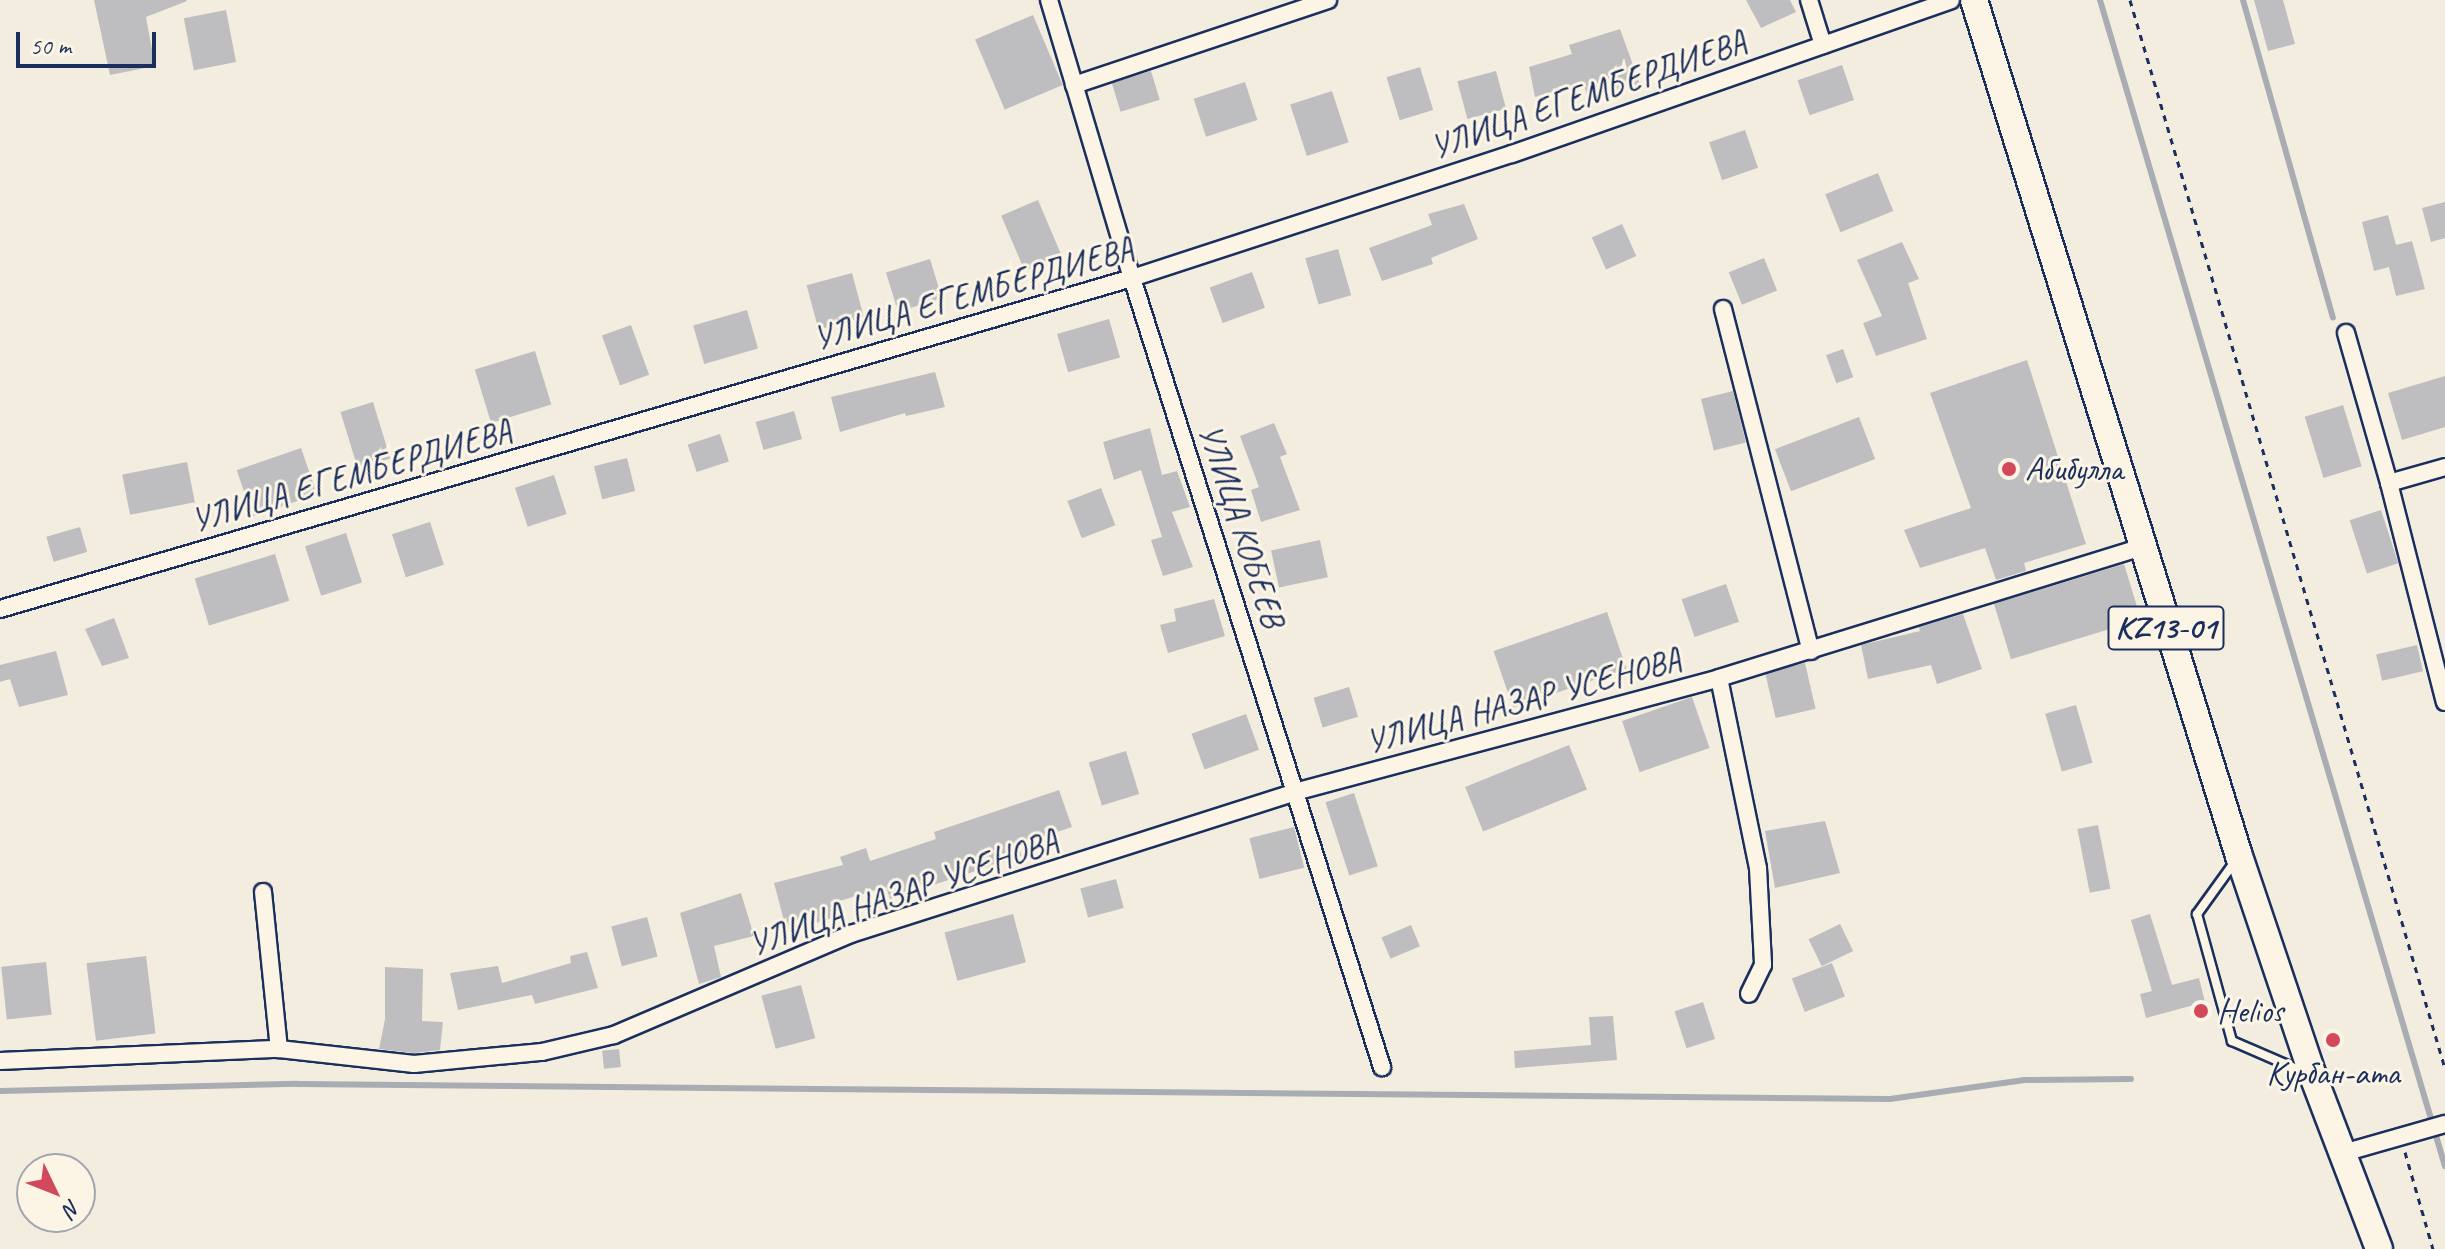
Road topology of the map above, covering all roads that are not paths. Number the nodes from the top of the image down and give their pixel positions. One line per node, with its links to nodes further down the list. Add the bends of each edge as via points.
1 (1049, 0): 8 (street, УЛИЦА КОБЕЕВ)
2 (1328, 0): 6 (street)
3 (1809, 0): 7 (street)
4 (1951, 0): 7 (street, УЛИЦА ЕГЕМБЕРДИЕВА)
5 (1974, 0): 14 (main road, KZ13-01)
6 (1293, 6): 8 (street)
7 (1823, 45): 9 (street, УЛИЦА ЕГЕМБЕРДИЕВА)
8 (1074, 85): 9 (street, УЛИЦА КОБЕЕВ)
9 (1132, 278): 15 (street, УЛИЦА ЕГЕМБЕРДИЕВА); 19 (street, УЛИЦА КОБЕЕВ)
10 (1723, 309): 16 (street)
11 (2346, 333): 13 (street)
12 (2445, 467): 13 (street)
13 (2389, 483): 18 (street)
14 (2141, 547): 16 (street, УЛИЦА НАЗАР УСЕНОВА); 20 (main road, KZ13-01)
15 (0, 609)
16 (1811, 651): 17 (street, УЛИЦА НАЗАР УСЕНОВА)
17 (1719, 678): 19 (street, УЛИЦА НАЗАР УСЕНОВА); 22 (street, УЛИЦА НАЗАР УСЕНОВА, via 1758,868 1763,965)
18 (2445, 702)
19 (1295, 792): 23 (street, УЛИЦА НАЗАР УСЕНОВА, via 851,934 614,1035 542,1052 414,1064); 25 (street, УЛИЦА КОБЕЕВ)
20 (2239, 856): 26 (main road, KZ13-01); 26 (lane, via 2197,914 2232,1041)
21 (263, 892): 23 (street)
22 (1749, 994)
23 (279, 1049): 24 (street, УЛИЦА НАЗАР УСЕНОВА)
24 (0, 1061)
25 (1382, 1067)
26 (2313, 1076): 28 (main road, KZ13-01)
27 (2445, 1124): 28 (street)
28 (2343, 1153): 29 (main road, KZ13-01)
29 (2379, 1249)

